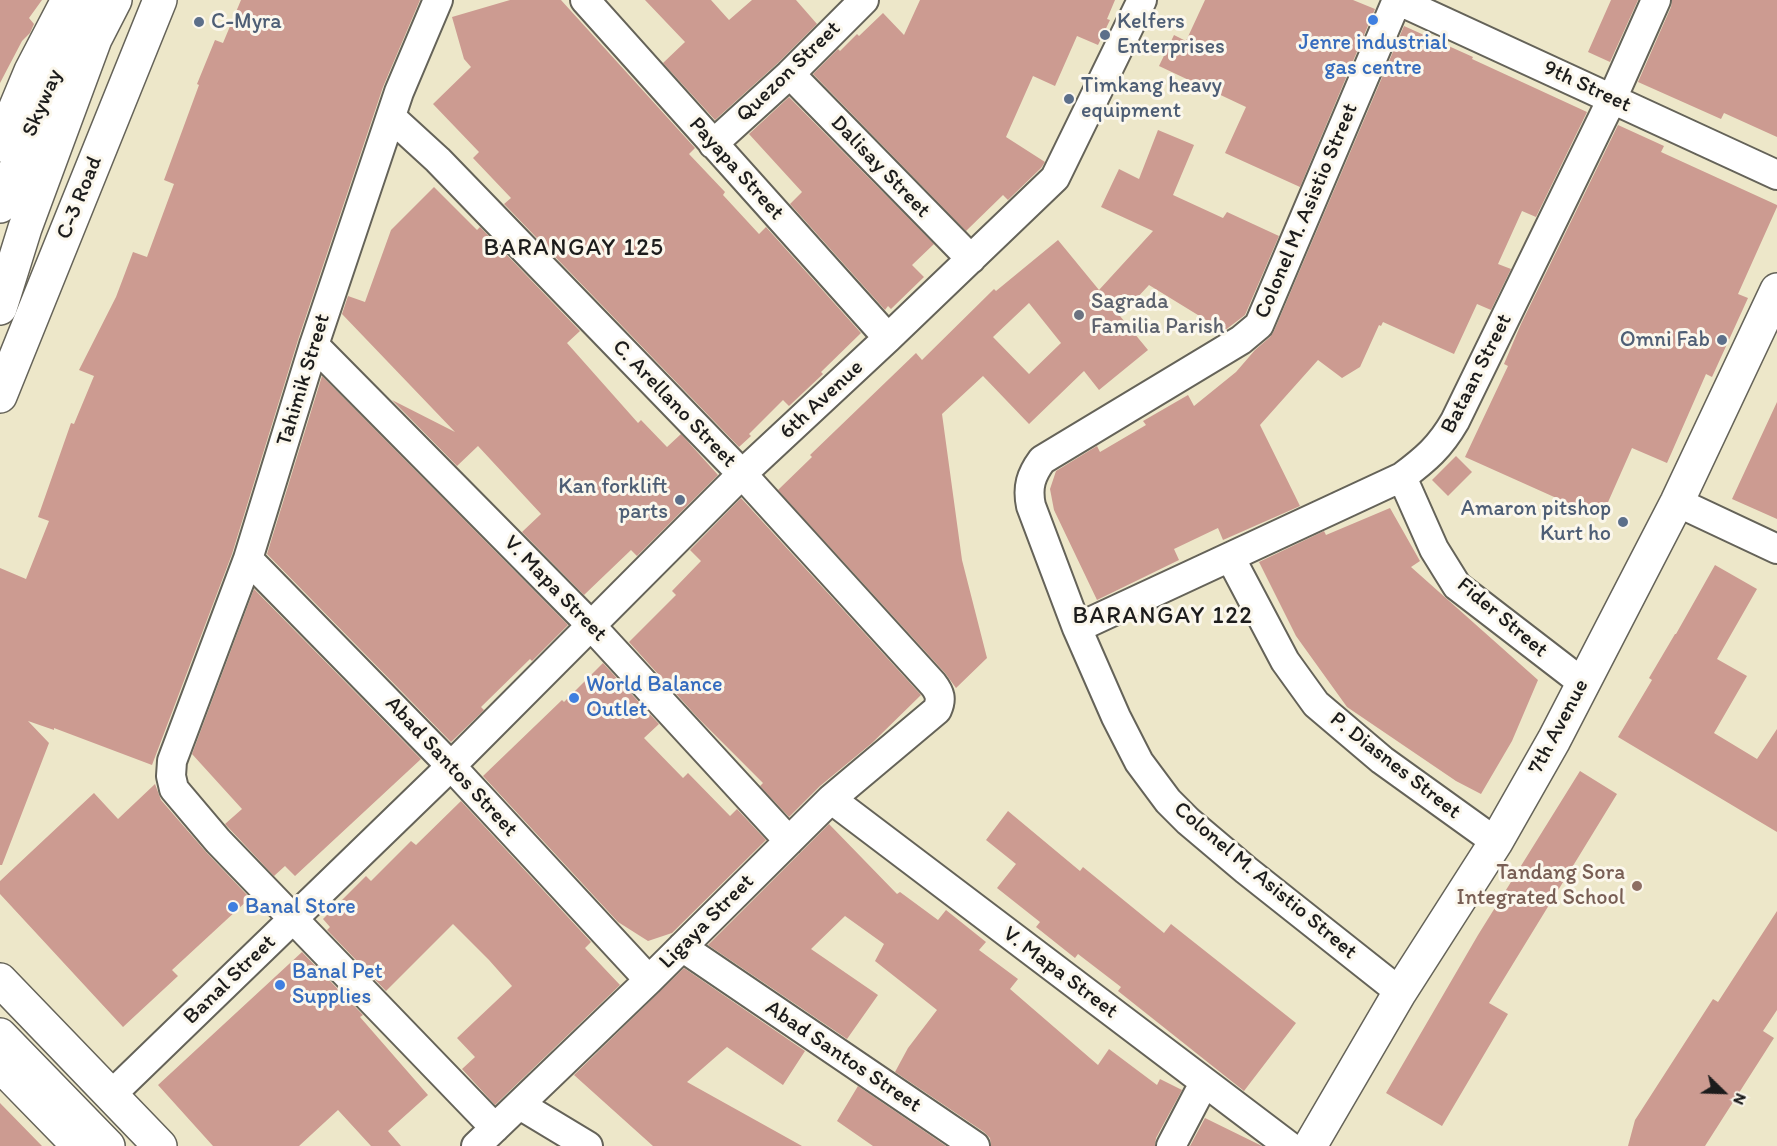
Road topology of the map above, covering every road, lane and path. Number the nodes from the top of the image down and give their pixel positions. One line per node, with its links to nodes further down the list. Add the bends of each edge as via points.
1 (68, 0): 15 (main road, via 31,71)
2 (89, 0): 17 (main road, Skyway)
3 (115, 0): 20 (main road, via 95,39 25,228)
4 (160, 0): 23 (main road, C-3 Road)
5 (438, 0): 13 (street, Tahimik Street)
6 (585, 0): 14 (street, Payapa Street)
7 (864, 0): 11 (street, Quezon Street)
8 (1142, 0): 18 (street, 6th Avenue, via 1055,178)
9 (1397, 0): 12 (street, 9th Street); 31 (street, Colonel M. Asistio Street, via 1259,325 1241,340 1042,460 1034,471 1029,482 1030,506)
10 (1656, 0): 12 (street, Bataan Street)
11 (790, 74): 14 (street, Quezon Street); 18 (street, Dalisay Street)
12 (1611, 99): 16 (street, 9th Street); 25 (street, Bataan Street, via 1455,422 1428,458)
13 (391, 117): 22 (street, Tahimik Street); 24 (street, C. Arellano Street, via 438,160)
14 (713, 144): 21 (street, Payapa Street)
15 (0, 145)
16 (1777, 175)
17 (0, 206)
18 (971, 259): 21 (street, 6th Avenue)
19 (1777, 290): 26 (main road, 7th Avenue)
20 (0, 308)
21 (888, 338): 24 (street, 6th Avenue)
22 (314, 345): 29 (street, Tahimik Street); 30 (street, V. Mapa Street)
23 (0, 396)
24 (742, 474): 30 (street, 6th Avenue); 33 (street, C. Arellano Street, via 933,684)
25 (1402, 477): 28 (street, Bataan Street); 32 (street, Fider Street, via 1434,549 1457,586)
26 (1677, 502): 27 (street); 32 (main road, 7th Avenue)
27 (1777, 549)
28 (1230, 557): 31 (street, Bataan Street); 37 (street, P. Diasnes Street, via 1285,661 1316,704 1382,760)
29 (248, 559): 34 (street, Abad Santos Street); 38 (street, Tahimik Street, via 172,761 171,776 174,789 218,841)
30 (592, 626): 34 (street, 6th Avenue); 36 (street, V. Mapa Street)
31 (1077, 628): 42 (street, Colonel M. Asistio Street, via 1139,762 1168,801 1246,870)
32 (1583, 683): 37 (main road, 7th Avenue)
33 (940, 703): 35 (street, Ligaya Street, via 937,710)
34 (451, 766): 38 (street, Banal Street); 41 (street, Abad Santos Street)
35 (831, 799): 36 (street, Ligaya Street); 45 (street, V. Mapa Street)
36 (789, 841): 39 (street, Ligaya Street)
37 (1496, 842): 42 (main road, 7th Avenue)
38 (293, 919): 46 (street, Banal Street); 48 (street)
39 (682, 947): 41 (street, Ligaya Street); 53 (street, Abad Santos Street)
40 (0, 980): 46 (main road)
41 (648, 980): 47 (street, Ligaya Street)
42 (1400, 992): 56 (main road, 7th Avenue)
43 (0, 1035): 50 (main road)
44 (0, 1065): 49 (main road)
45 (1204, 1083): 54 (street); 55 (street, V. Mapa Street)
46 (111, 1095): 51 (main road)
47 (520, 1105): 48 (street, Ligaya Street); 52 (street)
48 (485, 1137)
49 (80, 1146)
50 (108, 1146)
51 (160, 1146)
52 (588, 1146)
53 (975, 1146)
54 (1171, 1146)
55 (1289, 1146)
56 (1310, 1146)

